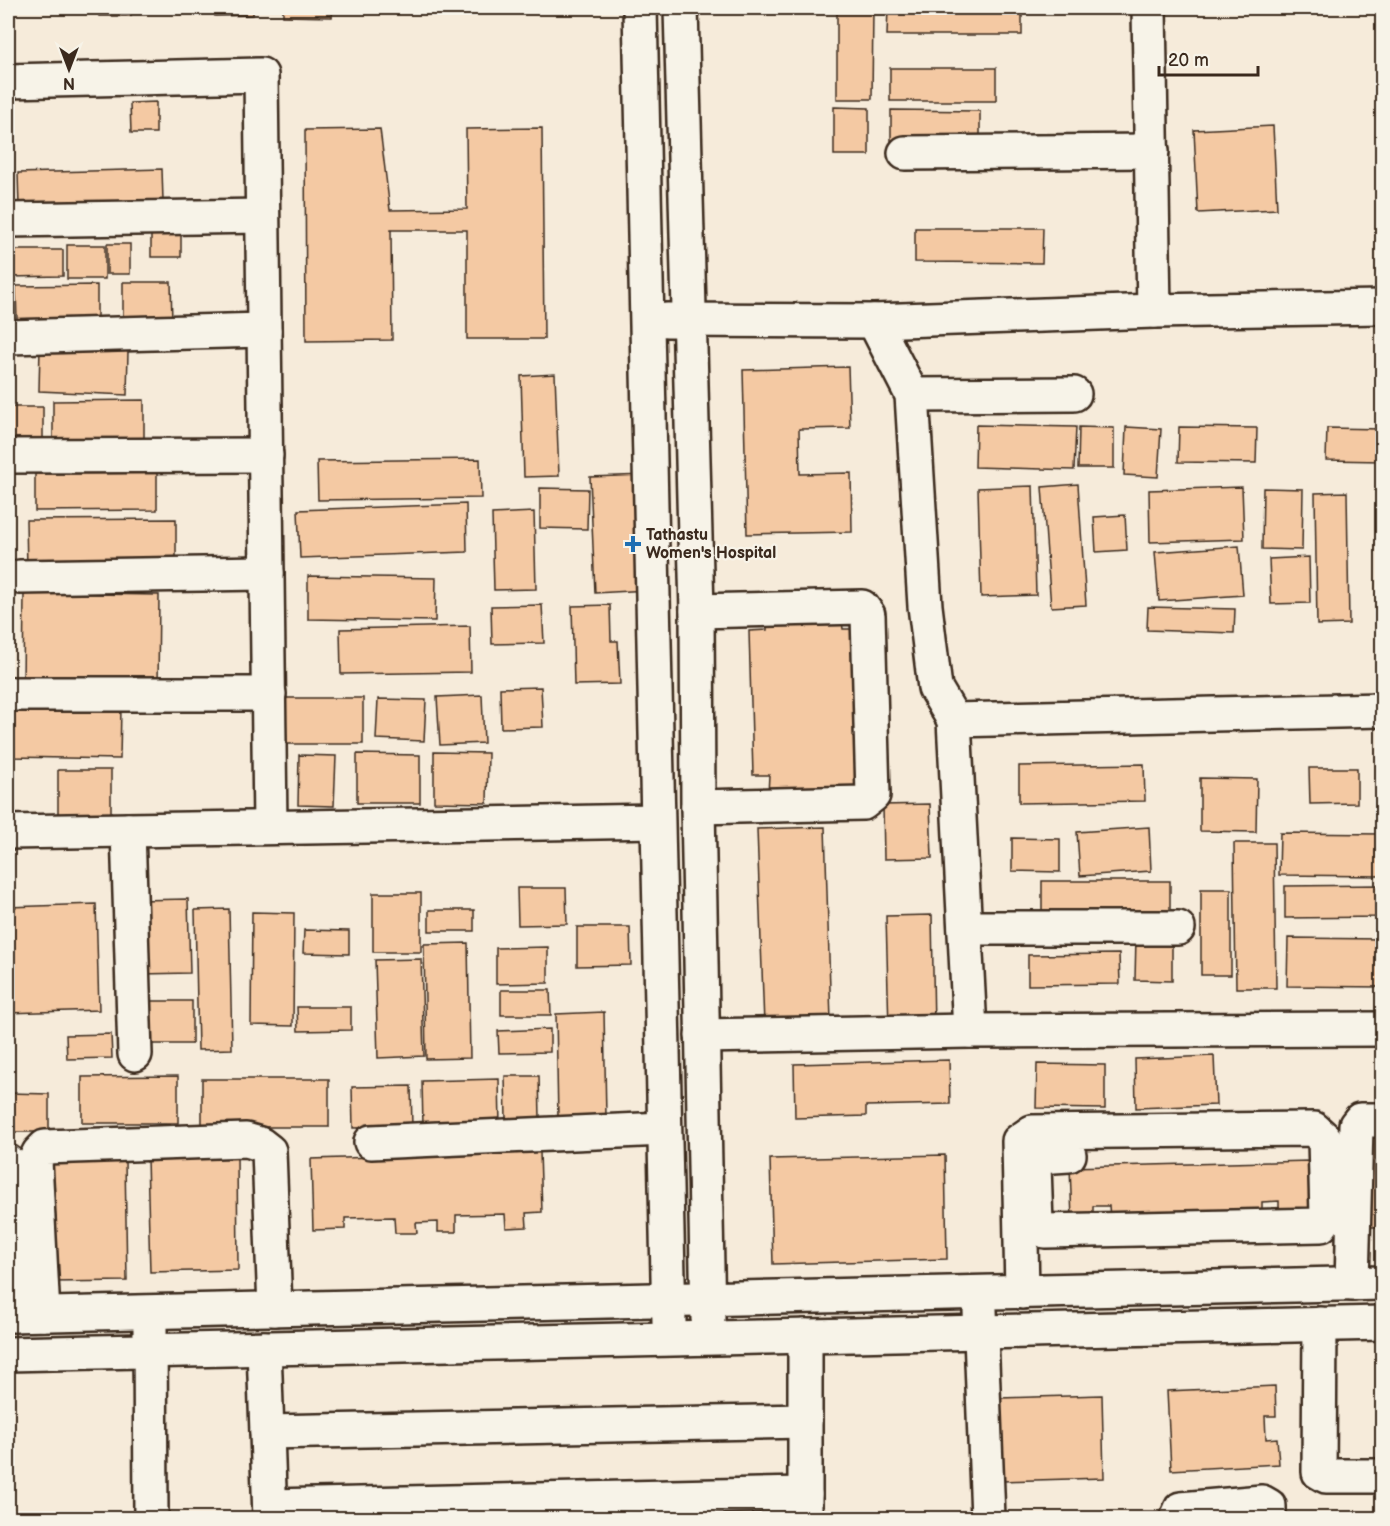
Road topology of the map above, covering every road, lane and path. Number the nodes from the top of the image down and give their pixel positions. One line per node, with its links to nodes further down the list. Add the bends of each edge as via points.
1 (640, 8): 11 (street)
2 (681, 8): 12 (street)
3 (1149, 8): 5 (street)
4 (8, 81): 7 (street, via 261,75)
5 (1152, 151): 6 (street); 10 (street)
6 (905, 153)
7 (262, 216): 8 (street); 14 (street)
8 (8, 220)
9 (1383, 308): 10 (street)
10 (1154, 311): 13 (street)
11 (648, 320): 12 (street); 28 (street)
12 (688, 320): 13 (street); 22 (street)
13 (874, 321): 17 (street)
14 (264, 330): 15 (street); 18 (street)
15 (8, 337)
16 (1074, 394): 17 (street)
17 (912, 395): 26 (street, via 925,606 935,688)
18 (266, 455): 19 (street); 20 (street)
19 (8, 456)
20 (267, 573): 21 (street); 24 (street)
21 (20, 577)
22 (697, 611): 27 (street); 27 (street, via 862,607 868,615 873,795 863,803)
23 (9, 694): 24 (street)
24 (269, 694): 29 (street)
25 (1383, 710): 26 (street)
26 (954, 720): 32 (street)
27 (698, 807): 36 (street)
28 (657, 821): 29 (street); 39 (street)
29 (270, 827): 30 (street)
30 (128, 830): 31 (street); 37 (street)
31 (8, 832)
32 (965, 928): 33 (street); 35 (street)
33 (1178, 928)
34 (1383, 1029): 35 (street)
35 (970, 1031): 36 (street)
36 (702, 1035): 47 (street)
37 (135, 1054)
38 (1383, 1119): 43 (street, via 1360,1120 1356,1125)
39 (664, 1130): 40 (street); 46 (street)
40 (370, 1142)
41 (1069, 1155): 45 (street, via 1038,1157 1034,1165 1036,1225 1045,1231 1321,1225 1327,1216 1325,1139 1314,1130 1032,1132 1019,1141)
42 (8, 1162): 50 (street, via 16,1169 18,1183)
43 (1368, 1284): 45 (street)
44 (979, 1292): 45 (street); 47 (street); 53 (street)
45 (1022, 1292)
46 (668, 1299): 47 (street); 48 (street); 56 (street)
47 (708, 1299): 55 (street)
48 (275, 1309): 49 (street); 50 (street, via 269,1151 246,1140 45,1146 35,1161)
49 (150, 1311): 50 (street); 58 (street)
50 (22, 1314)
51 (1383, 1323): 52 (street)
52 (1320, 1324): 53 (street); 62 (street, via 1318,1472 1326,1476)
53 (980, 1332): 54 (street); 66 (street)
54 (805, 1336): 55 (street); 60 (street)
55 (709, 1338): 56 (street)
56 (669, 1339): 57 (street)
57 (264, 1348): 58 (street); 61 (street)
58 (150, 1351): 59 (street); 65 (street)
59 (8, 1354)
60 (805, 1421): 61 (street); 63 (street)
61 (267, 1432): 64 (street)
62 (1383, 1476)
63 (805, 1506): 64 (street)
64 (270, 1512)
65 (151, 1518)
66 (988, 1518)
67 (1177, 1518): 68 (street, via 1180,1509 1262,1502 1269,1506)
68 (1269, 1518)

